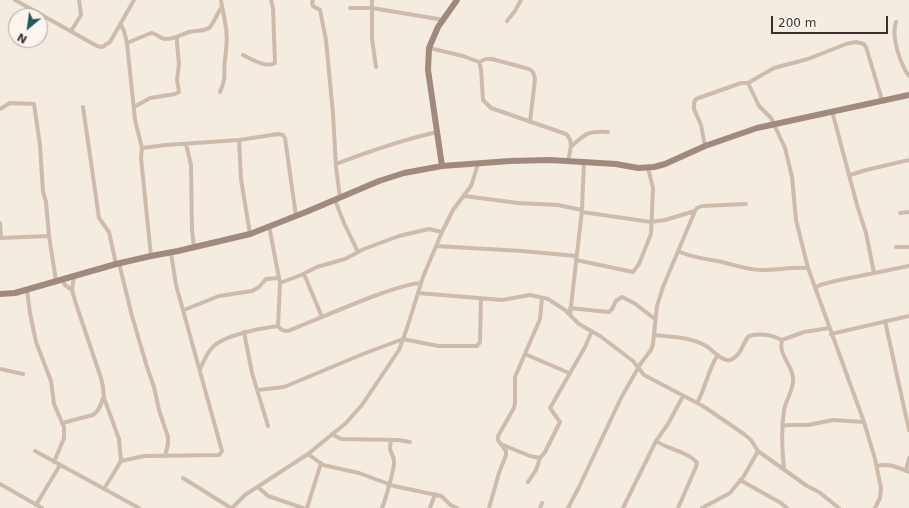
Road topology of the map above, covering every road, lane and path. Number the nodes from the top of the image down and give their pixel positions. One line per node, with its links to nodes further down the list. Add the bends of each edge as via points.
1 (15, 0): 17 (street)
2 (79, 0): 17 (street, via 81,15)
3 (134, 0): 16 (street)
4 (221, 0): 10 (street)
5 (271, 0): 21 (street, via 275,63 261,63)
6 (313, 0): 45 (street, via 314,6 320,10 326,40)
7 (372, 0): 12 (street)
8 (457, 0): 13 (street)
9 (521, 0): 14 (street)
10 (222, 7): 18 (street, via 209,28 188,32); 26 (street, via 226,22 227,52 225,80)
11 (350, 8): 12 (street)
12 (372, 8): 13 (street); 23 (street)
13 (444, 20): 20 (street)
14 (507, 21)
15 (896, 22): 24 (street, via 894,32 903,67)
16 (121, 24): 17 (street, via 110,42 102,47); 19 (street)
17 (71, 31)
18 (177, 38): 19 (street, via 162,38 153,33); 30 (street, via 179,92 150,98)
19 (127, 43): 30 (street)
20 (429, 48): 22 (street); 35 (street, via 428,70)
21 (243, 55)
22 (479, 62): 33 (street, via 486,104); 33 (street, via 492,59 533,72 535,79)
23 (376, 67)
24 (909, 76)
25 (748, 83): 28 (street, via 774,68 856,42 866,47); 34 (street, via 759,106); 40 (street, via 741,83 696,99 694,109 701,125)
26 (220, 92)
27 (909, 95): 28 (street)
28 (882, 100): 32 (street)
29 (83, 106): 76 (street, via 99,218 109,232)
30 (134, 107): 41 (street)
31 (0, 109): 65 (street, via 10,103 34,104)
32 (832, 111): 34 (street); 49 (street)
33 (530, 122): 39 (street, via 566,134)
34 (774, 123): 40 (street); 78 (street, via 789,164 796,220)
35 (437, 132): 45 (street, via 391,144); 47 (street)
36 (608, 132): 39 (street, via 588,133)
37 (239, 140): 38 (street); 58 (street, via 283,135); 64 (street, via 241,179)
38 (186, 144): 41 (street); 68 (street, via 191,166)
39 (572, 146): 43 (street)
40 (705, 146): 48 (street, via 666,164)
41 (142, 148): 74 (street)
42 (909, 160): 49 (street)
43 (568, 161): 44 (street); 46 (street)
44 (584, 161): 48 (street); 53 (street)
45 (336, 164): 51 (street)
46 (478, 164): 47 (street); 50 (street, via 474,179)
47 (442, 166): 51 (street, via 391,176)
48 (648, 168): 60 (street, via 653,188)
49 (850, 175): 79 (street)
50 (464, 196): 53 (street, via 558,205); 63 (street, via 453,210)
51 (337, 199): 58 (street); 72 (street, via 344,223)
52 (746, 204): 54 (street, via 702,206)
53 (582, 211): 60 (street); 75 (street)
54 (695, 211): 56 (street); 59 (street)
55 (909, 212): 57 (street)
56 (688, 213): 59 (street); 60 (street)
57 (900, 213)
58 (296, 216): 62 (street)
59 (692, 218): 71 (street)
60 (651, 222): 75 (street, via 651,234 633,272)
61 (0, 223): 66 (street)
62 (269, 226): 64 (street); 82 (street)
63 (442, 232): 67 (street); 72 (street, via 429,229 412,232)
64 (250, 234): 68 (street)
65 (49, 236): 66 (street); 83 (street)
66 (1, 238)
67 (436, 246): 75 (street, via 522,251); 85 (street)
68 (194, 247): 73 (street)
69 (896, 247): 70 (street)
70 (909, 247)
71 (678, 251): 78 (street, via 691,257 745,269); 98 (street, via 663,287)
72 (358, 252): 80 (street)
73 (171, 253): 74 (street); 94 (street, via 176,286)
74 (152, 256): 76 (street)
75 (576, 258): 93 (street)
76 (117, 264): 81 (street); 132 (street, via 168,437)
77 (909, 266): 79 (street)
78 (808, 268): 86 (street)
79 (874, 273): 86 (street, via 826,283)
80 (304, 274): 84 (street); 97 (street)
81 (74, 276): 83 (street); 88 (street)
82 (279, 278): 84 (street); 94 (street, via 266,280 256,290 219,296)
83 (59, 280): 87 (street); 88 (street)
84 (280, 283): 100 (street)
85 (421, 283): 89 (street); 97 (street, via 398,288)
86 (815, 288): 101 (street)
87 (27, 290): 90 (street); 120 (street, via 36,342 51,381 54,404)
88 (72, 290): 117 (street, via 101,378)
89 (418, 293): 91 (street); 106 (street)
90 (0, 294)
91 (481, 298): 92 (street, via 502,300 530,295); 106 (street, via 480,342 477,346 442,346)
92 (542, 298): 95 (street, via 557,304); 108 (street, via 540,319)
93 (570, 308): 95 (street); 98 (street, via 609,312 622,297)
94 (184, 310): 110 (street)
95 (570, 315): 102 (street)
96 (909, 316): 99 (street)
97 (322, 317): 100 (street, via 288,331 281,330)
98 (655, 319): 105 (street)
99 (885, 321): 104 (street); 123 (street)
100 (278, 326): 103 (street)
101 (829, 328): 104 (street); 107 (street, via 804,332)
102 (592, 331): 112 (street, via 636,364); 113 (street)
103 (244, 332): 110 (street, via 214,345); 115 (street)
104 (831, 334): 119 (street)
105 (655, 335): 109 (street, via 690,339); 112 (street, via 651,350)
106 (404, 339): 115 (street, via 284,387); 124 (street, via 392,362 362,405 346,424)
107 (782, 340): 109 (street, via 767,335 749,336 740,353 734,358 726,360); 122 (street, via 782,352 793,377 784,410)
108 (525, 354): 113 (street); 128 (street, via 515,377 514,408 498,436)
109 (718, 355): 118 (street)
110 (200, 368): 132 (street, via 222,448 221,453)
111 (0, 369): 114 (street)
112 (638, 369): 116 (street, via 650,379); 163 (street, via 621,398)
113 (569, 373): 133 (street, via 550,408 560,422)
114 (23, 374)
115 (258, 390): 121 (street)
116 (683, 396): 118 (street); 126 (street)
117 (104, 398): 120 (street, via 100,408 93,415); 135 (street, via 119,439)
118 (697, 403): 130 (street, via 744,434)
119 (864, 422): 122 (street, via 833,420); 139 (street)
120 (62, 423): 136 (street, via 64,438)
121 (268, 426)
122 (783, 426): 140 (street)
123 (909, 430)
124 (332, 434): 125 (street, via 341,439); 131 (street)
125 (391, 440): 127 (street); 146 (street, via 389,450 394,462)
126 (656, 441): 164 (street); 165 (street, via 697,463)
127 (410, 442)
128 (502, 445): 133 (street); 161 (street, via 506,450 506,456)
129 (35, 451): 136 (street)
130 (758, 451): 140 (street); 143 (street)
131 (308, 454): 137 (street); 147 (street)
132 (165, 456): 135 (street)
133 (540, 458): 144 (street)
134 (909, 458): 141 (street)
135 (121, 460): 148 (street)
136 (54, 462): 138 (street)
137 (321, 463): 146 (street); 157 (street)
138 (60, 465): 148 (street); 152 (street)
139 (877, 466): 141 (street, via 884,464); 151 (street, via 881,488)
140 (784, 469): 168 (street)
141 (908, 471)
142 (183, 478): 155 (street)
143 (740, 480): 166 (street, via 730,493); 167 (street)
144 (528, 482)
145 (0, 484): 152 (street)
146 (389, 484): 149 (street); 158 (street)
147 (258, 487): 155 (street); 156 (street, via 268,496)
148 (104, 489): 154 (street)
149 (435, 494): 159 (street); 160 (street)
150 (542, 503): 162 (street)
151 (878, 503): 169 (street); 170 (street)
152 (36, 504): 153 (street)
153 (42, 508)
154 (139, 508)
155 (232, 508)
156 (303, 508)
157 (307, 508)
158 (382, 508)
159 (430, 508)
160 (457, 508)
161 (489, 508)
162 (540, 508)
163 (568, 508)
164 (623, 508)
165 (678, 508)
166 (702, 508)
167 (787, 508)
168 (839, 508)
169 (875, 508)
170 (881, 508)

